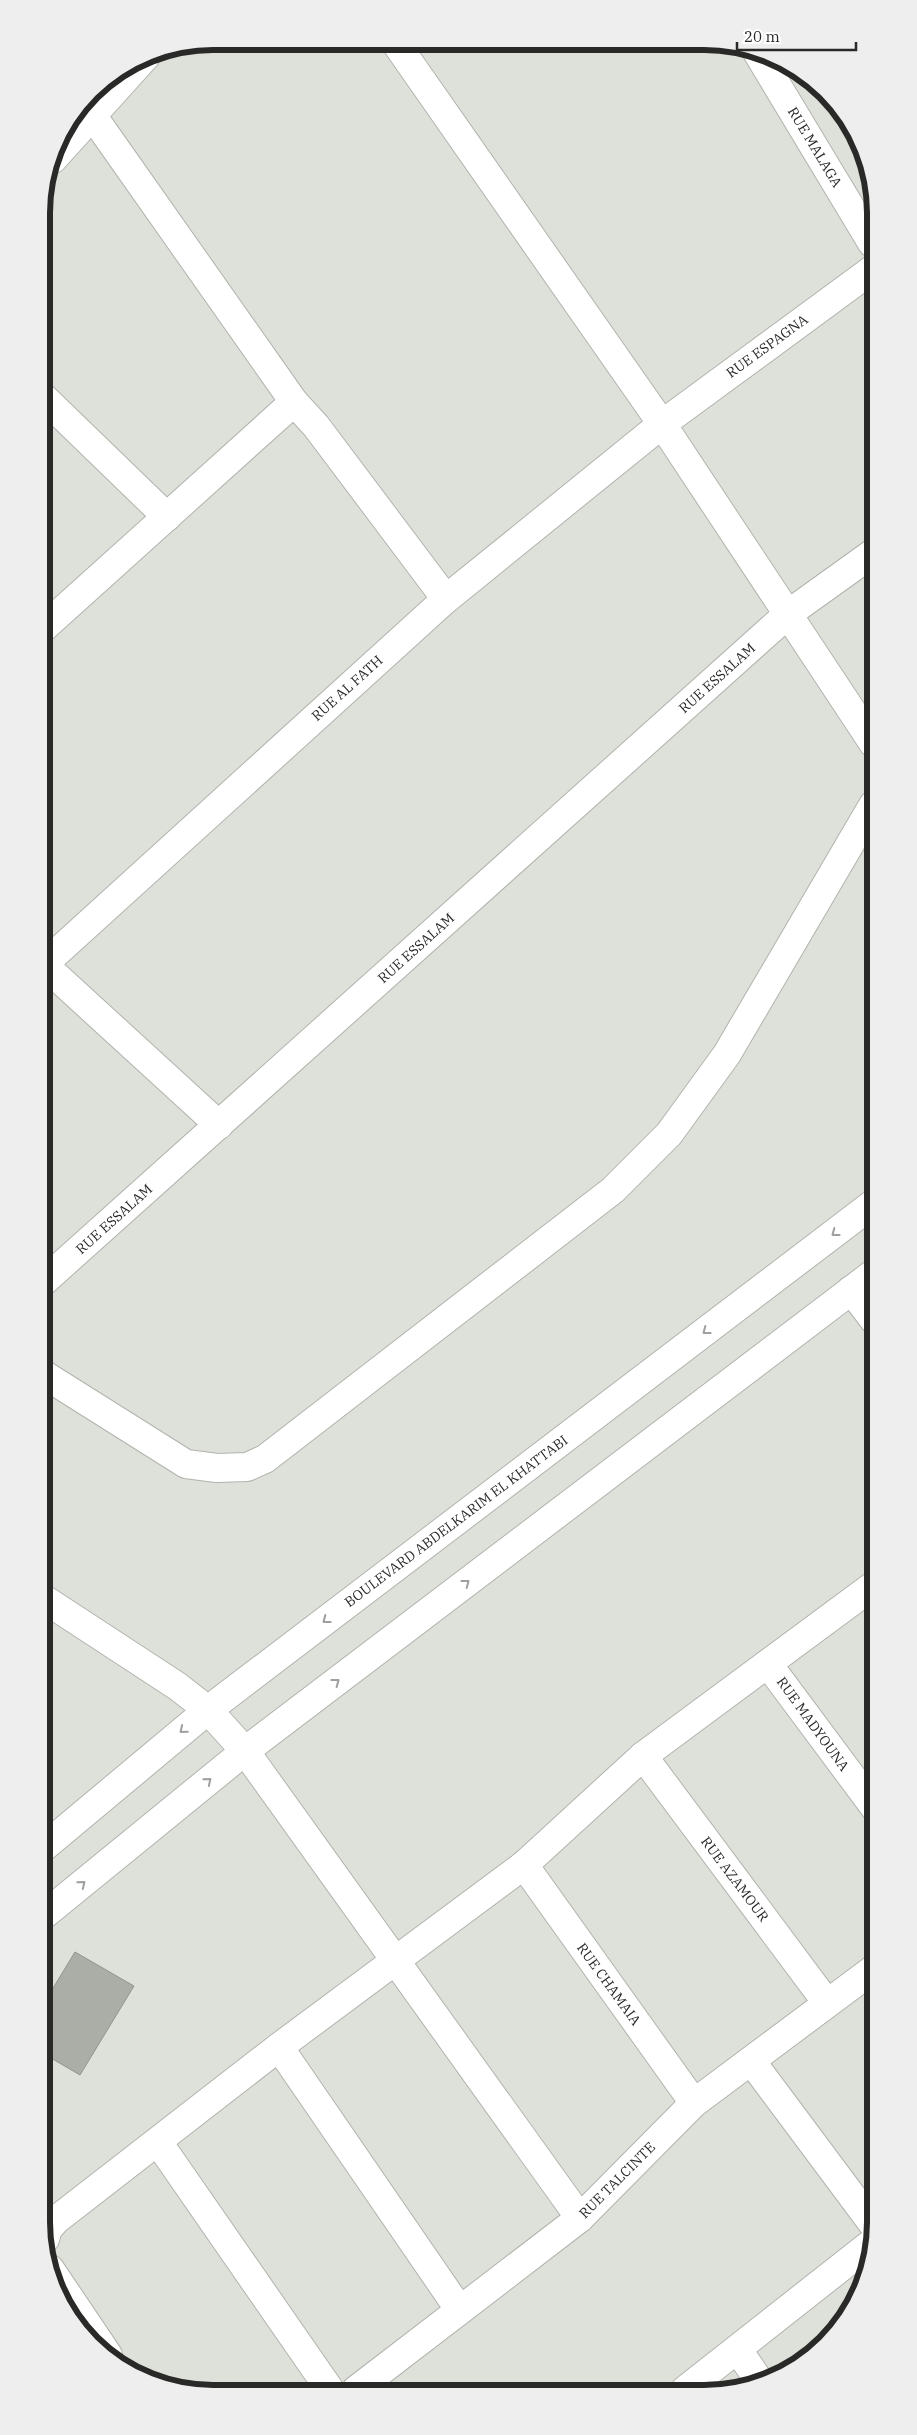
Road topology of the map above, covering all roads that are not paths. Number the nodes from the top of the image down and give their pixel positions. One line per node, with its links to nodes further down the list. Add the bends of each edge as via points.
1 (400, 50): 10 (street)
2 (766, 63): 6 (street, RUE MALAGA)
3 (130, 73): 4 (street)
4 (92, 115): 5 (street); 8 (street)
5 (65, 146)
6 (867, 234)
7 (867, 272): 10 (street, RUE ESPAGNA)
8 (294, 402): 11 (street); 13 (street, via 316,426)
9 (50, 404): 11 (street)
10 (662, 424): 13 (street, RUE AL FATH); 14 (street)
11 (167, 517): 15 (street)
12 (867, 557): 14 (street, RUE ESSALAM)
13 (446, 599): 18 (street, RUE AL FATH)
14 (788, 614): 16 (street); 20 (street, RUE ESSALAM)
15 (50, 622)
16 (867, 734)
17 (867, 814): 26 (street, via 727,1054 669,1134 613,1190 265,1459 227,1468 186,1464)
18 (50, 958)
19 (50, 970): 20 (street)
20 (219, 1125): 22 (street, RUE ESSALAM)
21 (867, 1208): 30 (street, BOULEVARD ABDELKARIM EL KHATTABI, one-way to 30)
22 (50, 1276)
23 (867, 1278): 24 (street)
24 (851, 1290): 25 (street); 31 (street, one-way to 24)
25 (867, 1311)
26 (50, 1378)
27 (867, 1590): 29 (street)
28 (50, 1603): 30 (street)
29 (768, 1664): 32 (street); 33 (street, RUE MADYOUNA)
30 (208, 1710): 31 (street); 34 (street, BOULEVARD ABDELKARIM EL KHATTABI, one-way to 34)
31 (245, 1751): 36 (street, one-way to 31); 37 (street)
32 (643, 1756): 35 (street); 39 (street, RUE AZAMOUR)
33 (867, 1797)
34 (50, 1842)
35 (524, 1865): 37 (street); 42 (street, RUE CHAMAIA)
36 (50, 1910)
37 (396, 1960): 40 (street); 45 (street)
38 (867, 1974): 39 (street, RUE TALCINTE)
39 (827, 2003): 41 (street, RUE TALCINTE)
40 (279, 2047): 43 (street); 49 (street)
41 (752, 2062): 42 (street, RUE TALCINTE); 44 (street)
42 (694, 2103): 45 (street, RUE TALCINTE)
43 (158, 2142): 46 (street); 53 (street)
44 (867, 2216)
45 (580, 2218): 49 (street, RUE TALCINTE)
46 (50, 2227)
47 (865, 2249): 51 (street)
48 (68, 2296): 50 (street)
49 (459, 2309): 54 (street, RUE TALCINTE)
50 (89, 2326)
51 (738, 2350): 52 (street); 55 (street)
52 (756, 2376)
53 (327, 2385)
54 (362, 2385)
55 (692, 2385)

